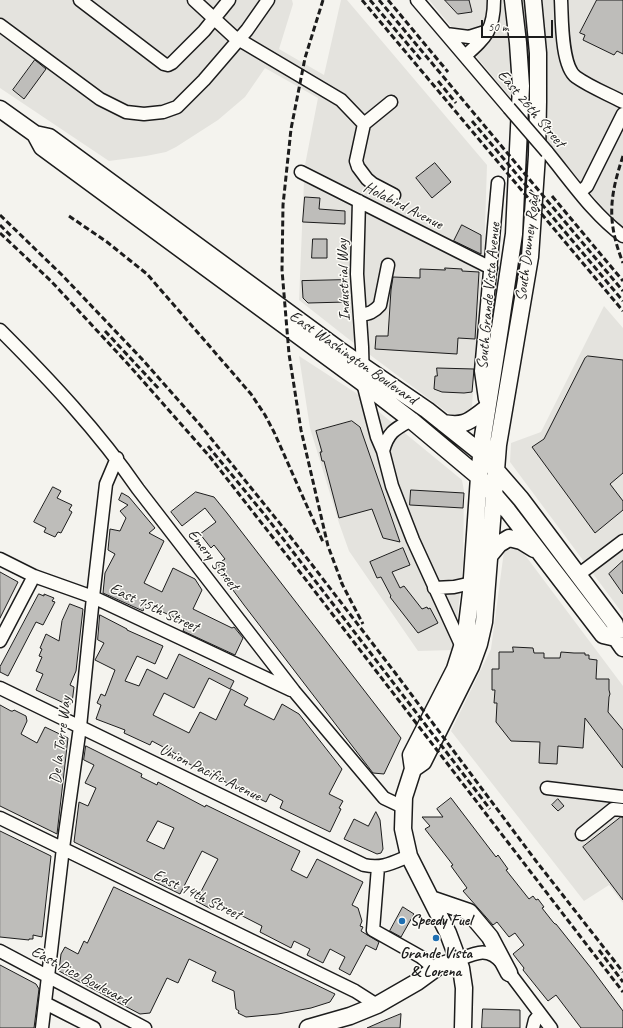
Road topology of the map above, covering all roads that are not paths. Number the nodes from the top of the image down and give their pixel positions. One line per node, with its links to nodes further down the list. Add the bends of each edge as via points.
1 (80, 0): 10 (street, via 166,64 172,63)
2 (194, 0): 10 (street)
3 (229, 0): 10 (street)
4 (268, 0): 14 (street)
5 (417, 0): 13 (street, East 26th Street)
6 (494, 0): 12 (street, via 494,12)
7 (513, 0): 34 (main road, South Downey Road, via 520,86 514,234)
8 (533, 0): 40 (main road, South Downey Road, via 538,53 538,101 530,250)
9 (562, 0): 17 (street, via 566,63 575,77)
10 (214, 18): 14 (street)
11 (0, 25): 14 (street, via 100,99 126,112 144,114 177,107)
12 (488, 31): 13 (street, via 469,37); 15 (street)
13 (446, 34): 15 (street, East 26th Street)
14 (239, 40): 20 (street, via 341,100)
15 (465, 56): 24 (street, East 26th Street, bridge)
16 (391, 102): 20 (street)
17 (623, 102)
18 (0, 108): 21 (main road, East Washington Boulevard)
19 (623, 114): 24 (street, via 587,186)
20 (364, 124): 25 (street, via 356,161 358,167 373,184)
21 (35, 134): 32 (main road, East Washington Boulevard, via 49,137); 33 (main road, East Washington Boulevard, via 42,147)
22 (301, 172): 26 (street, Holabird Avenue)
23 (498, 183): 29 (street, South Grande Vista Avenue)
24 (580, 192): 27 (street, East 26th Street, via 600,217)
25 (394, 196)
26 (359, 201): 29 (street, Holabird Avenue); 30 (street, Industrial Way, via 357,274)
27 (623, 236)
28 (388, 265): 30 (street, via 380,305 370,314)
29 (491, 268): 34 (street, South Grande Vista Avenue, via 481,370)
30 (360, 315): 32 (street, Industrial Way)
31 (0, 330): 39 (street, Emery Street, via 100,437)
32 (362, 366): 33 (street, Industrial Way); 36 (main road, East Washington Boulevard)
33 (363, 383): 35 (main road, East Washington Boulevard); 37 (street, Industrial Way)
34 (487, 408): 36 (main road, via 465,423 455,425); 38 (main road, South Downey Road)
35 (411, 420): 37 (street, via 389,434); 41 (main road, East Washington Boulevard)
36 (443, 422): 38 (main road, East Washington Boulevard)
37 (382, 451): 50 (street, Industrial Way, via 392,486)
38 (481, 453): 40 (main road, East Washington Boulevard); 41 (main road, South Downey Road)
39 (116, 458): 51 (street, De la Torre Way, via 106,484); 56 (street, Emery Street)
40 (496, 469): 42 (main road, South Downey Road); 47 (main road, East Washington Boulevard)
41 (479, 477): 42 (main road, East Washington Boulevard); 49 (main road)
42 (494, 494): 44 (main road); 45 (main road, East Washington Boulevard)
43 (623, 541): 47 (street)
44 (490, 555): 45 (main road, via 499,544 509,538 521,541); 54 (main road, via 484,622)
45 (541, 555): 53 (main road, East Washington Boulevard, via 603,635)
46 (0, 558): 48 (street, East 15th Street)
47 (578, 575): 53 (main road, East Washington Boulevard, via 615,624)
48 (34, 576): 51 (street, East 15th Street); 52 (street)
49 (472, 583): 50 (street); 54 (main road, via 467,625)
50 (434, 588): 54 (street, Industrial Way)
51 (93, 597): 56 (street, East 15th Street); 57 (street, De la Torre Way)
52 (0, 641)
53 (619, 643)
54 (469, 650): 60 (main road, via 455,669 412,755 413,768 406,787)
55 (0, 688): 57 (street, Union Pacific Avenue)
56 (294, 691): 60 (street, Emery Street, via 384,798)
57 (80, 727): 64 (street, De la Torre Way); 66 (street, Union Pacific Avenue, via 364,864)
58 (547, 788): 59 (street)
59 (623, 797)
60 (403, 807): 65 (main road, via 403,829)
61 (623, 810): 63 (street, via 613,809)
62 (0, 818): 64 (street, East 14th Street)
63 (582, 834)
64 (62, 848): 72 (street, De la Torre Way); 74 (street, East 14th Street, via 348,987)
65 (409, 856): 66 (street); 67 (main road)
66 (378, 867): 70 (street, via 374,930 421,956)
67 (431, 899): 69 (main road); 71 (main road, via 469,912 490,937)
68 (0, 951): 72 (street, East Pico Boulevard)
69 (458, 960): 70 (main road); 71 (street, via 474,954 490,953); 80 (main road, via 464,988)
70 (432, 971): 74 (main road)
71 (509, 973): 75 (street)
72 (48, 977): 73 (street, De la Torre Way); 78 (street, East Pico Boulevard)
73 (45, 1003): 76 (street, De la Torre Way); 77 (street)
74 (377, 1005): 79 (main road)
75 (540, 1014): 81 (street); 82 (street)
76 (42, 1028)
77 (94, 1028)
78 (145, 1028)
79 (308, 1028)
80 (463, 1028)
81 (533, 1028)
82 (551, 1028)

